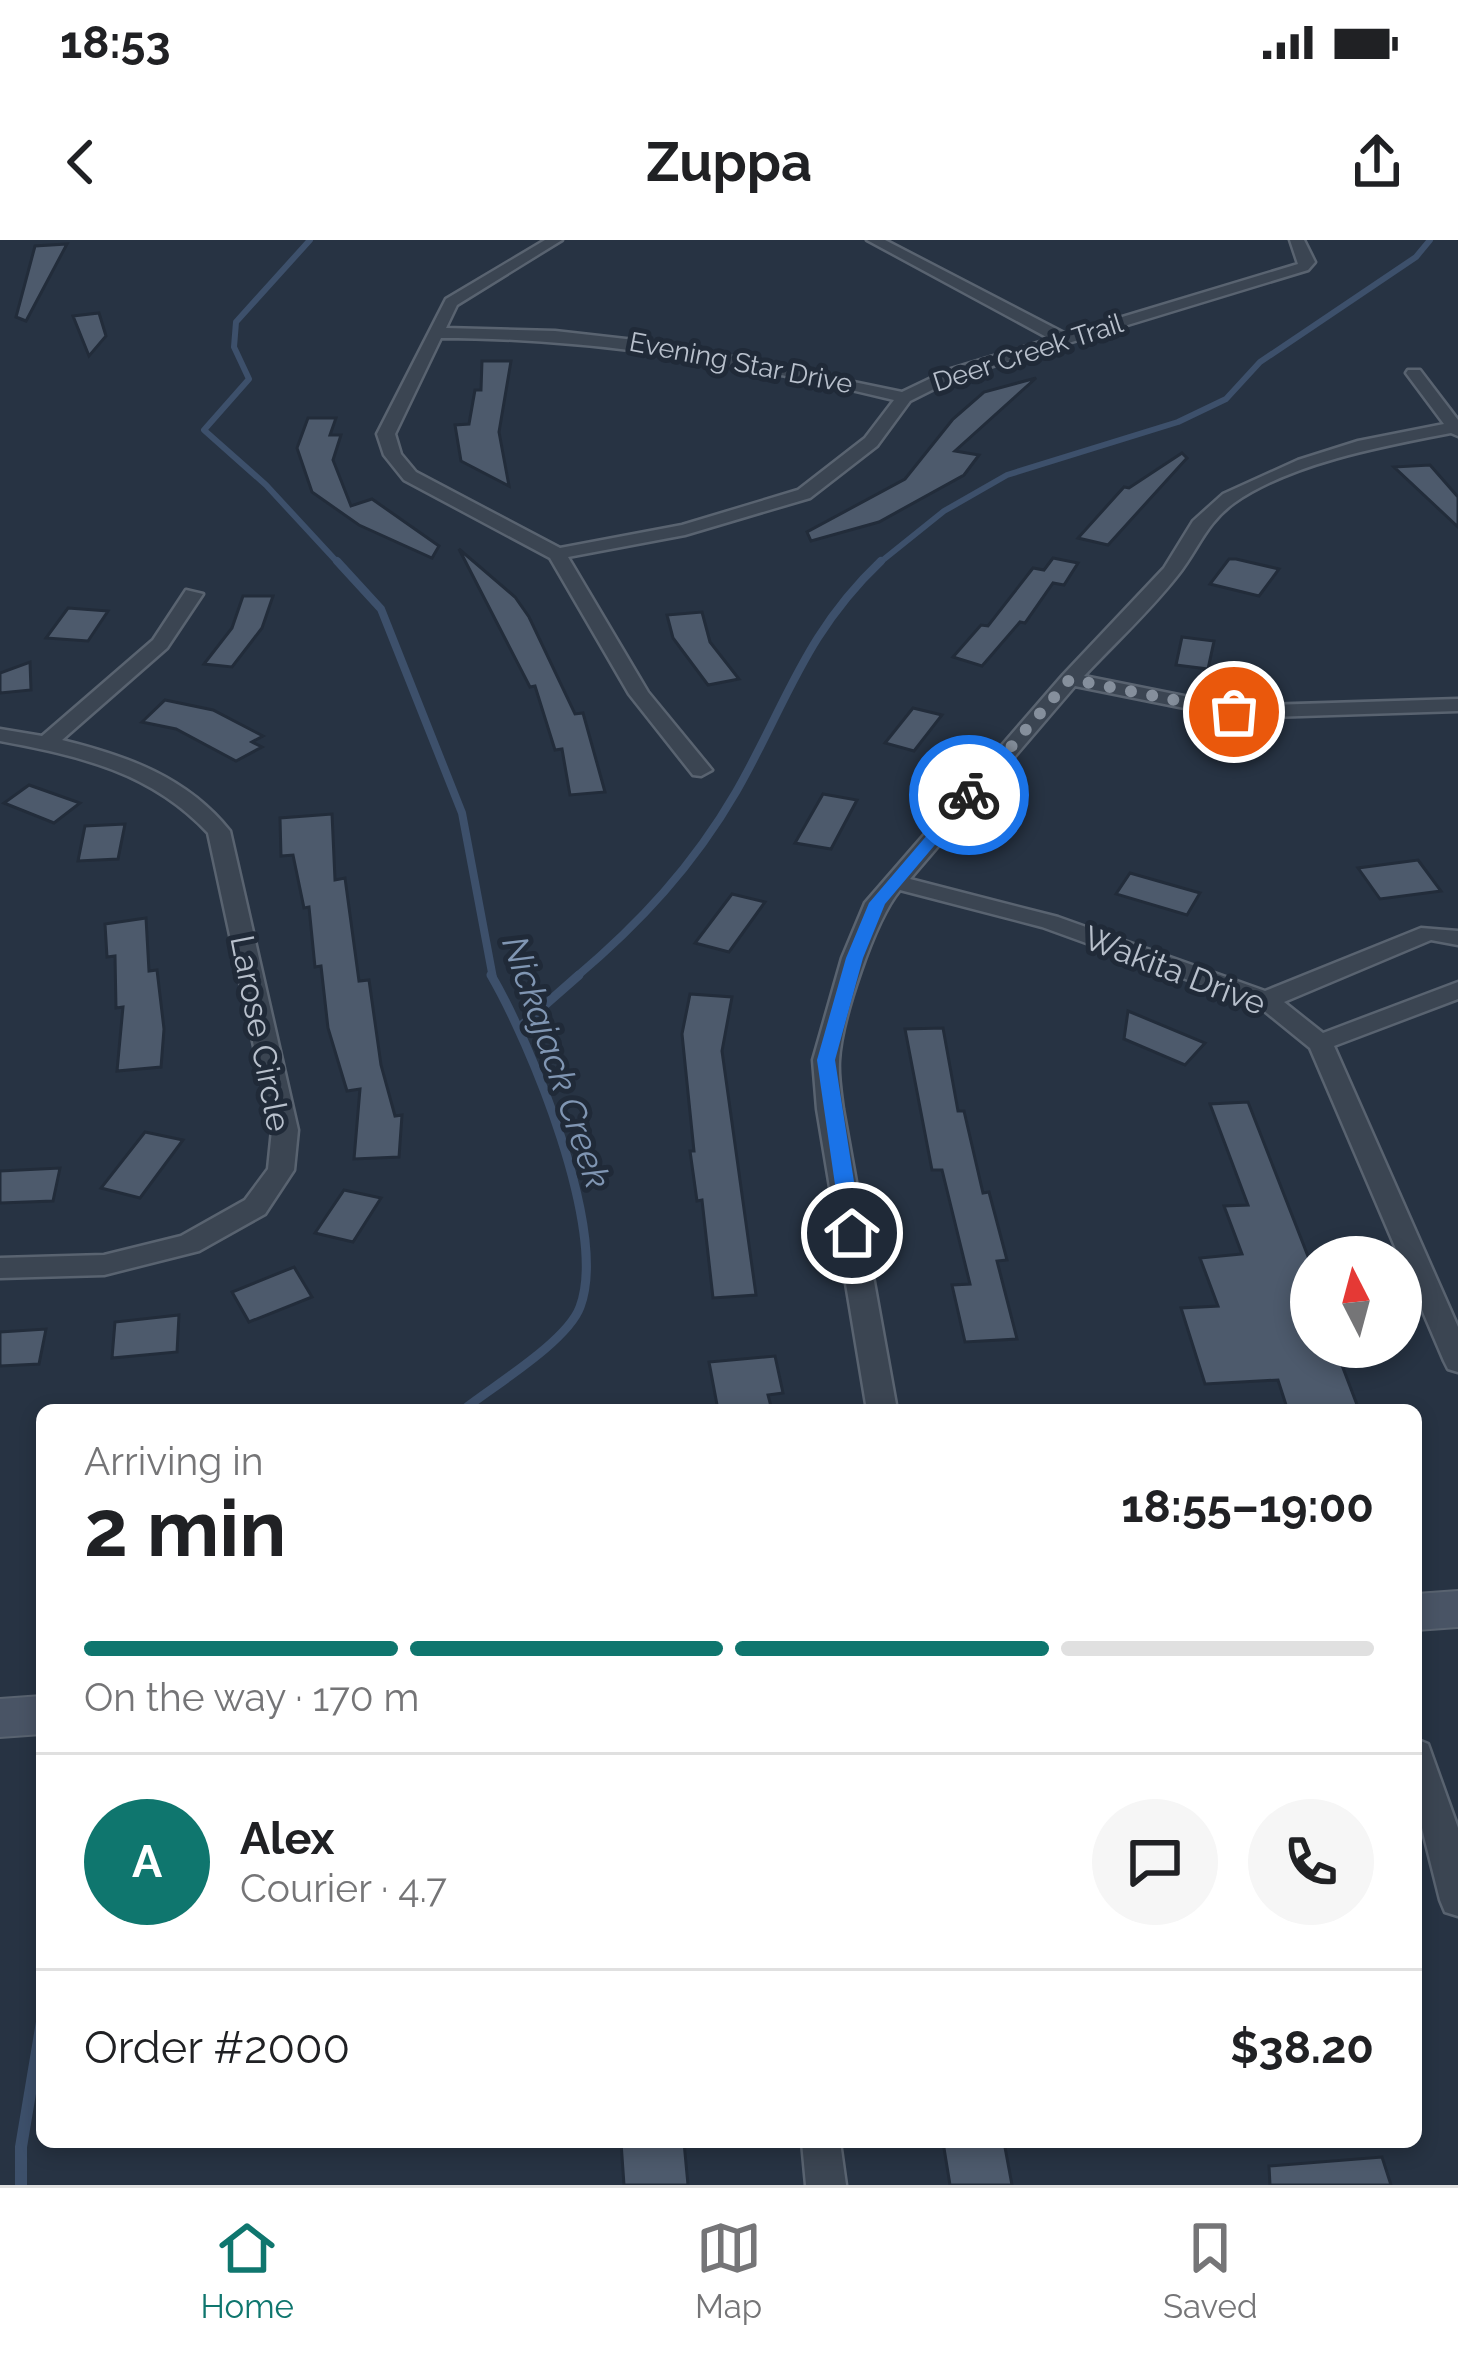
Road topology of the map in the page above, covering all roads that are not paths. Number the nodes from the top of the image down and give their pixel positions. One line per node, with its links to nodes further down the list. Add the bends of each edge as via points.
1 (555, 240): 4 (street, via 451,302)
2 (874, 240): 5 (street)
3 (1298, 240): 5 (street, Deer Creek Trail, via 1303,267)
4 (433, 333): 7 (street, Evening Star Drive, via 664,344); 9 (street, via 386,434 393,455 410,476)
5 (1064, 339): 7 (street, Deer Creek Trail)
6 (1414, 373): 8 (street)
7 (904, 397): 9 (street, Deer Creek Trail, via 871,442 804,494 685,530)
8 (1456, 429): 11 (street, via 1358,446 1229,498)
9 (557, 554): 15 (street, via 638,694)
10 (193, 594): 14 (street, via 160,644)
11 (1070, 679): 12 (street, via 1234,712); 16 (street)
12 (1458, 705)
13 (0, 735): 14 (street, Larose Circle)
14 (46, 743): 21 (street, Larose Circle, via 146,772 192,799 220,831 285,1130 281,1170 256,1207 189,1244 104,1265)
15 (701, 770)
16 (894, 882): 19 (street, Wakita Drive, via 1050,922); 23 (street, via 854,958 826,1060)
17 (1458, 938): 19 (street, via 1430,933)
18 (1458, 990): 20 (street)
19 (1266, 1000): 20 (street, Wakita Drive)
20 (1320, 1043): 22 (street, Wakita Drive)
21 (0, 1268)
22 (1458, 1361)
23 (881, 1404)
24 (1458, 1609): 25 (main road)
25 (1422, 1612)
26 (36, 1715): 27 (main road)
27 (0, 1718)
28 (1422, 1771): 29 (street)
29 (1458, 1900)
30 (821, 2148): 31 (street)
31 (826, 2185)

